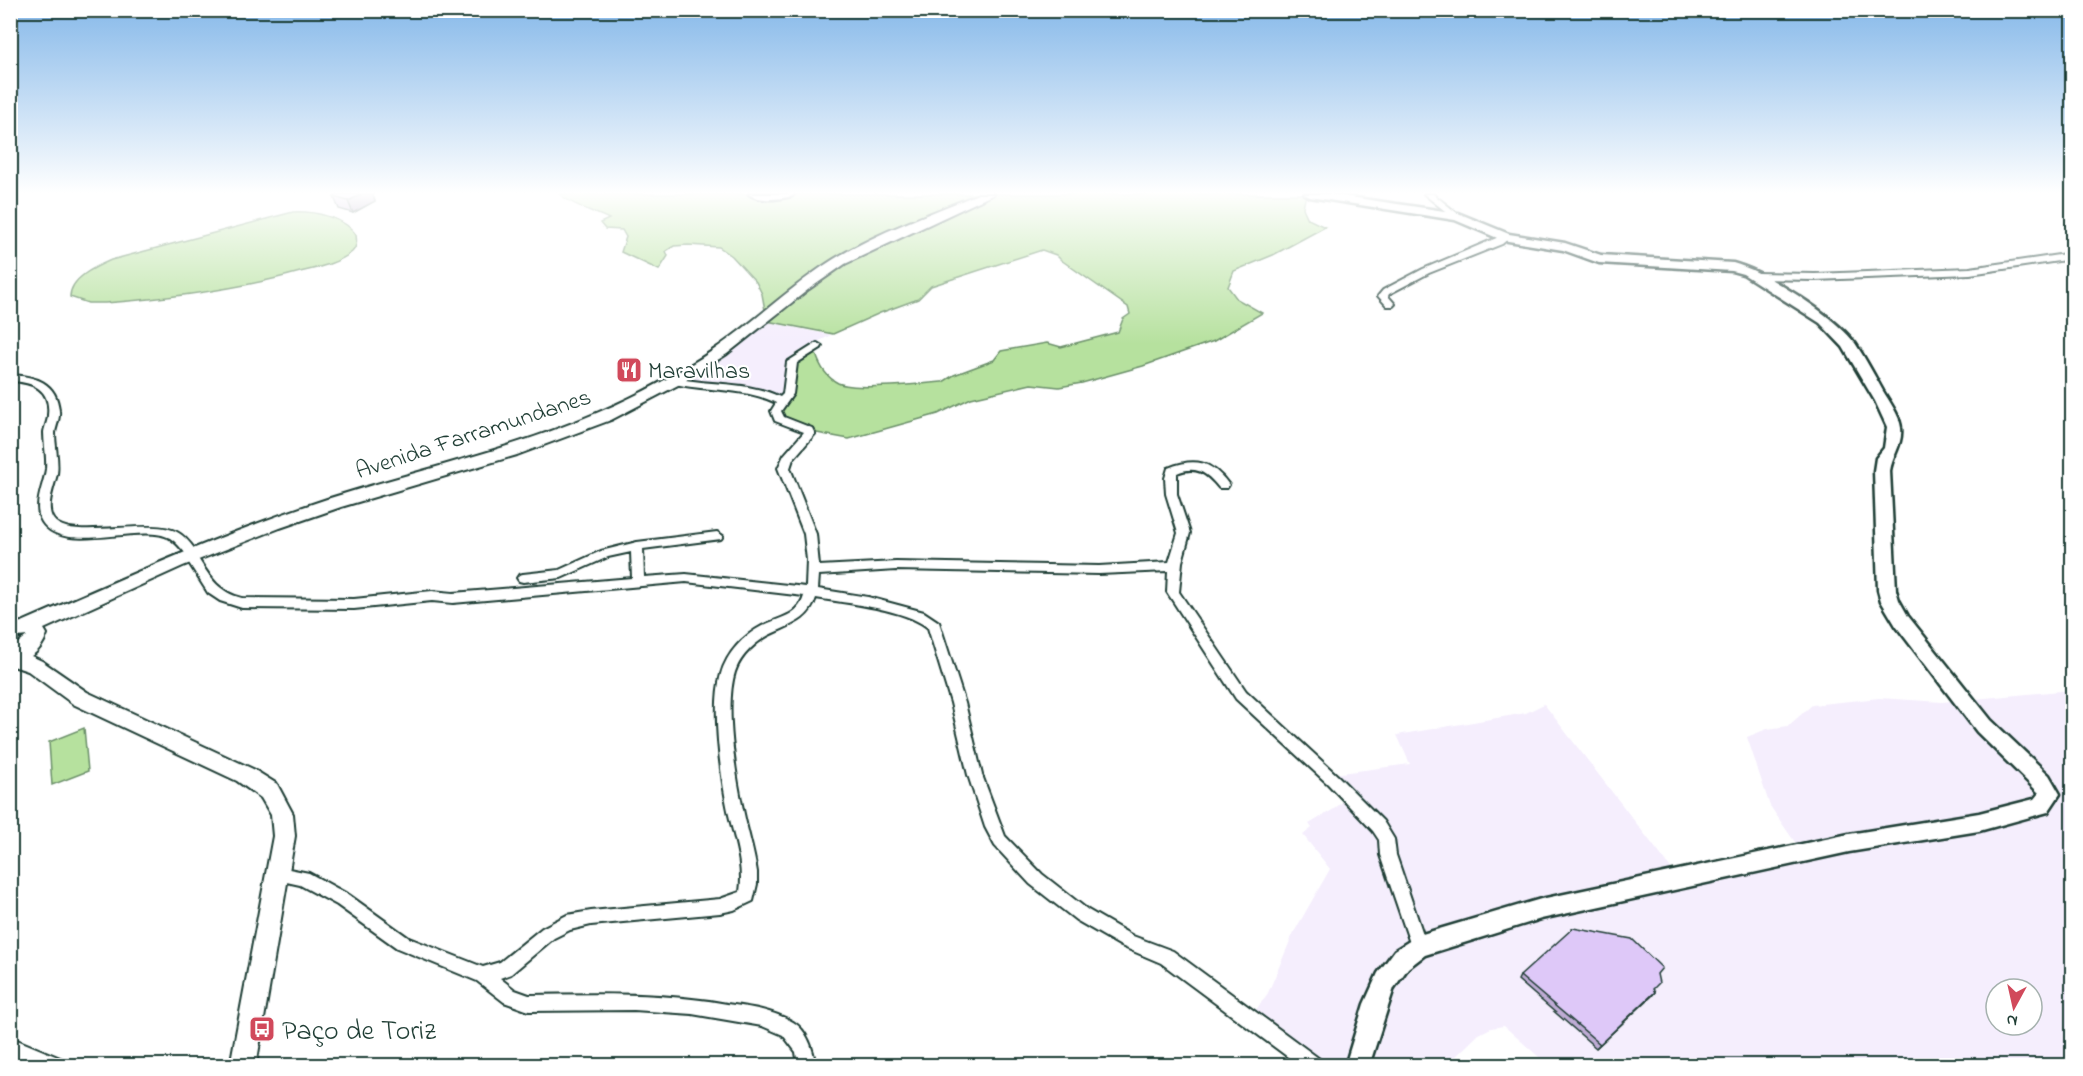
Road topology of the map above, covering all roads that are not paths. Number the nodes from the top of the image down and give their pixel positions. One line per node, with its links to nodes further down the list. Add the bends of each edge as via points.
1 (874, 244): 9 (main road, Avenida Farramundanes, via 840,261 722,351)
2 (1493, 244): 6 (street, via 1386,292 1383,296)
3 (1545, 244): 5 (street, via 1599,259 1718,265)
4 (2073, 256): 5 (street, via 1970,271)
5 (1755, 276): 26 (street, via 1825,320 1849,345 1882,401 1894,426 1891,449 1884,458 1882,471 1890,601 1984,726 2042,781 2050,794 2041,806 1979,822 1849,843 1541,909)
6 (1390, 304)
7 (817, 346): 10 (street, via 792,362 788,394)
8 (10, 378): 14 (street, via 42,384 54,414 50,431 53,464 44,509 47,523 57,530 89,533 169,532)
9 (675, 381): 10 (street, via 754,393); 14 (main road, Avenida Farramundanes, via 562,433 335,503)
10 (782, 402): 17 (street, via 776,411 779,419 810,434 784,468 810,533)
11 (1223, 485): 15 (street, via 1214,473 1199,465 1184,465 1172,471 1169,479 1173,501 1184,533)
12 (717, 536): 13 (street)
13 (637, 546): 16 (street, via 605,554); 19 (street)
14 (198, 554): 20 (street, via 210,589 242,603 354,604); 22 (main road, Avenida Farramundanes, via 66,610)
15 (1173, 566): 17 (street, via 1099,570 896,566); 26 (street, via 1173,592 1241,695 1378,826 1386,839)
16 (570, 571): 18 (street); 20 (street)
17 (814, 571): 21 (street)
18 (523, 578)
19 (638, 582): 20 (street); 21 (street, via 686,578)
20 (566, 590)
21 (810, 592): 27 (street, via 804,611 757,634 728,669 725,718 734,803 747,852 747,896 720,906 567,923 548,933 505,968); 32 (street, via 899,609 924,617 934,625 975,776 1000,841 1036,879 1082,915 1127,941 1167,957)
22 (27, 634): 23 (main road, Avenida Farramundanes, via 20,654); 24 (main road)
23 (10, 657): 24 (main road)
24 (46, 674): 25 (main road, via 81,698 245,775 269,791 282,814 284,836)
25 (279, 874): 27 (street, via 303,878 343,900 403,943); 30 (main road)
26 (1419, 946): 33 (street, via 1390,973)
27 (483, 975): 31 (street, via 510,996 529,1003 669,1004 762,1018 789,1029 804,1048)
28 (10, 1046): 29 (street)
29 (59, 1065)
30 (243, 1065)
31 (807, 1065)
32 (1315, 1065)
33 (1357, 1065)

